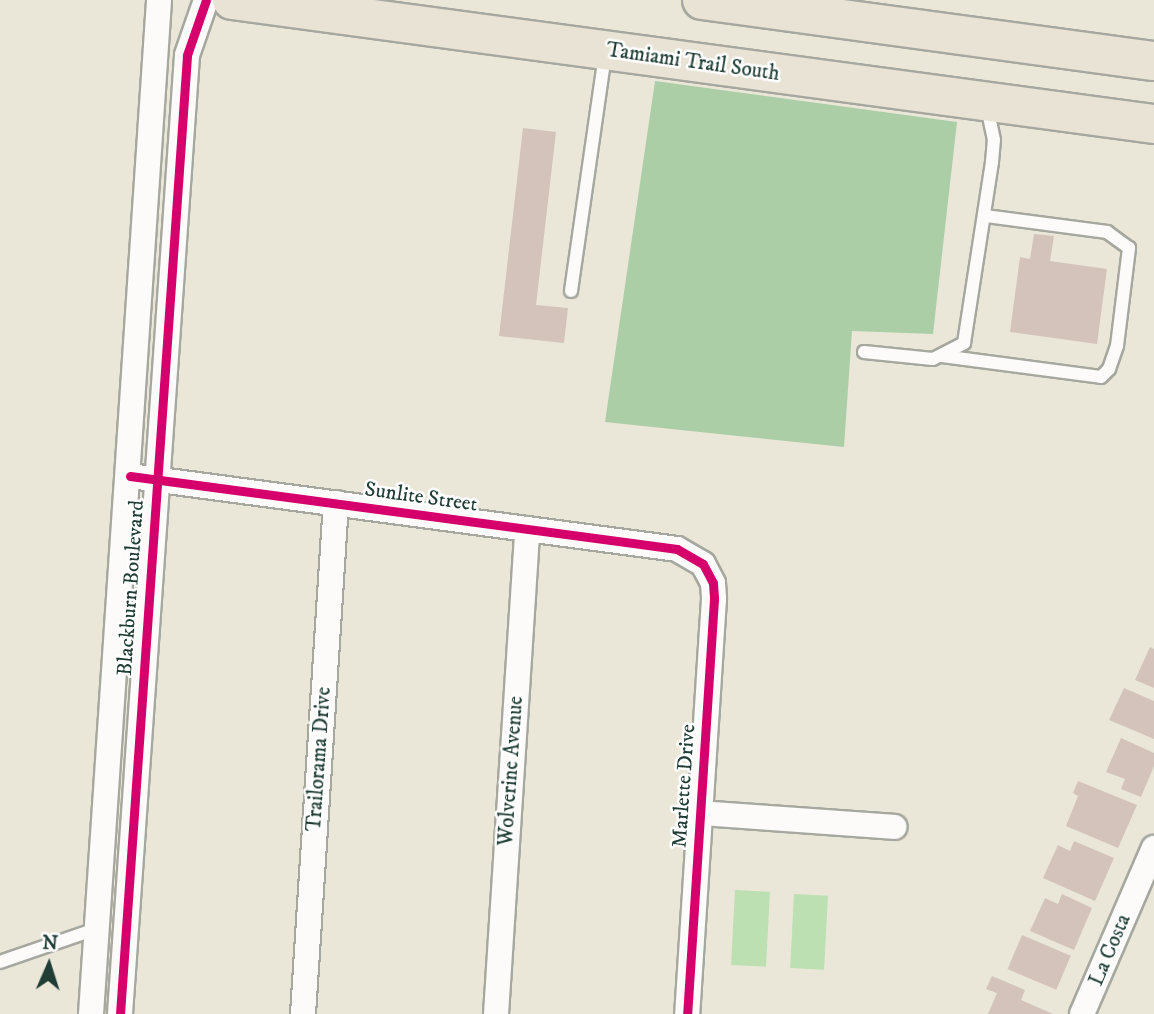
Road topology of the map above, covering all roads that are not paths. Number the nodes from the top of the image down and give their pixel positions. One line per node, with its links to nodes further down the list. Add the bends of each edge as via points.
1 (159, 0): 13 (street, Blackburn Boulevard)
2 (205, 0): 14 (street, Blackburn Boulevard, via 187,55)
3 (232, 0): 5 (main road, Tamiami Trail South)
4 (702, 0): 6 (main road)
5 (605, 50): 7 (main road, Tamiami Trail South); 10 (lane)
6 (1154, 61)
7 (984, 101): 8 (main road, Tamiami Trail South); 9 (lane, via 994,140)
8 (1154, 124)
9 (985, 216): 12 (lane, via 964,343); 12 (lane, via 1107,232 1129,248 1110,369 1101,377)
10 (571, 291)
11 (864, 352): 12 (lane)
12 (942, 356)
13 (130, 475): 14 (street, Sunlite Street); 21 (street, Blackburn Boulevard)
14 (155, 479): 15 (street, Sunlite Street); 22 (street, Blackburn Boulevard)
15 (336, 503): 16 (street, Sunlite Street); 26 (street, Trailorama Drive)
16 (527, 529): 17 (street, Sunlite Street, via 677,549); 27 (street, Wolverine Avenue)
17 (703, 564): 18 (street, Marlette Drive, via 713,583 714,599)
18 (700, 813): 19 (street); 28 (street, Marlette Drive)
19 (894, 827)
20 (1154, 848): 29 (street, La Costa)
21 (96, 929): 22 (street); 23 (lane); 24 (street, Blackburn Boulevard)
22 (126, 930): 25 (street, Blackburn Boulevard)
23 (0, 962)
24 (91, 1014)
25 (120, 1014)
26 (303, 1014)
27 (496, 1014)
28 (687, 1014)
29 (1082, 1014)

